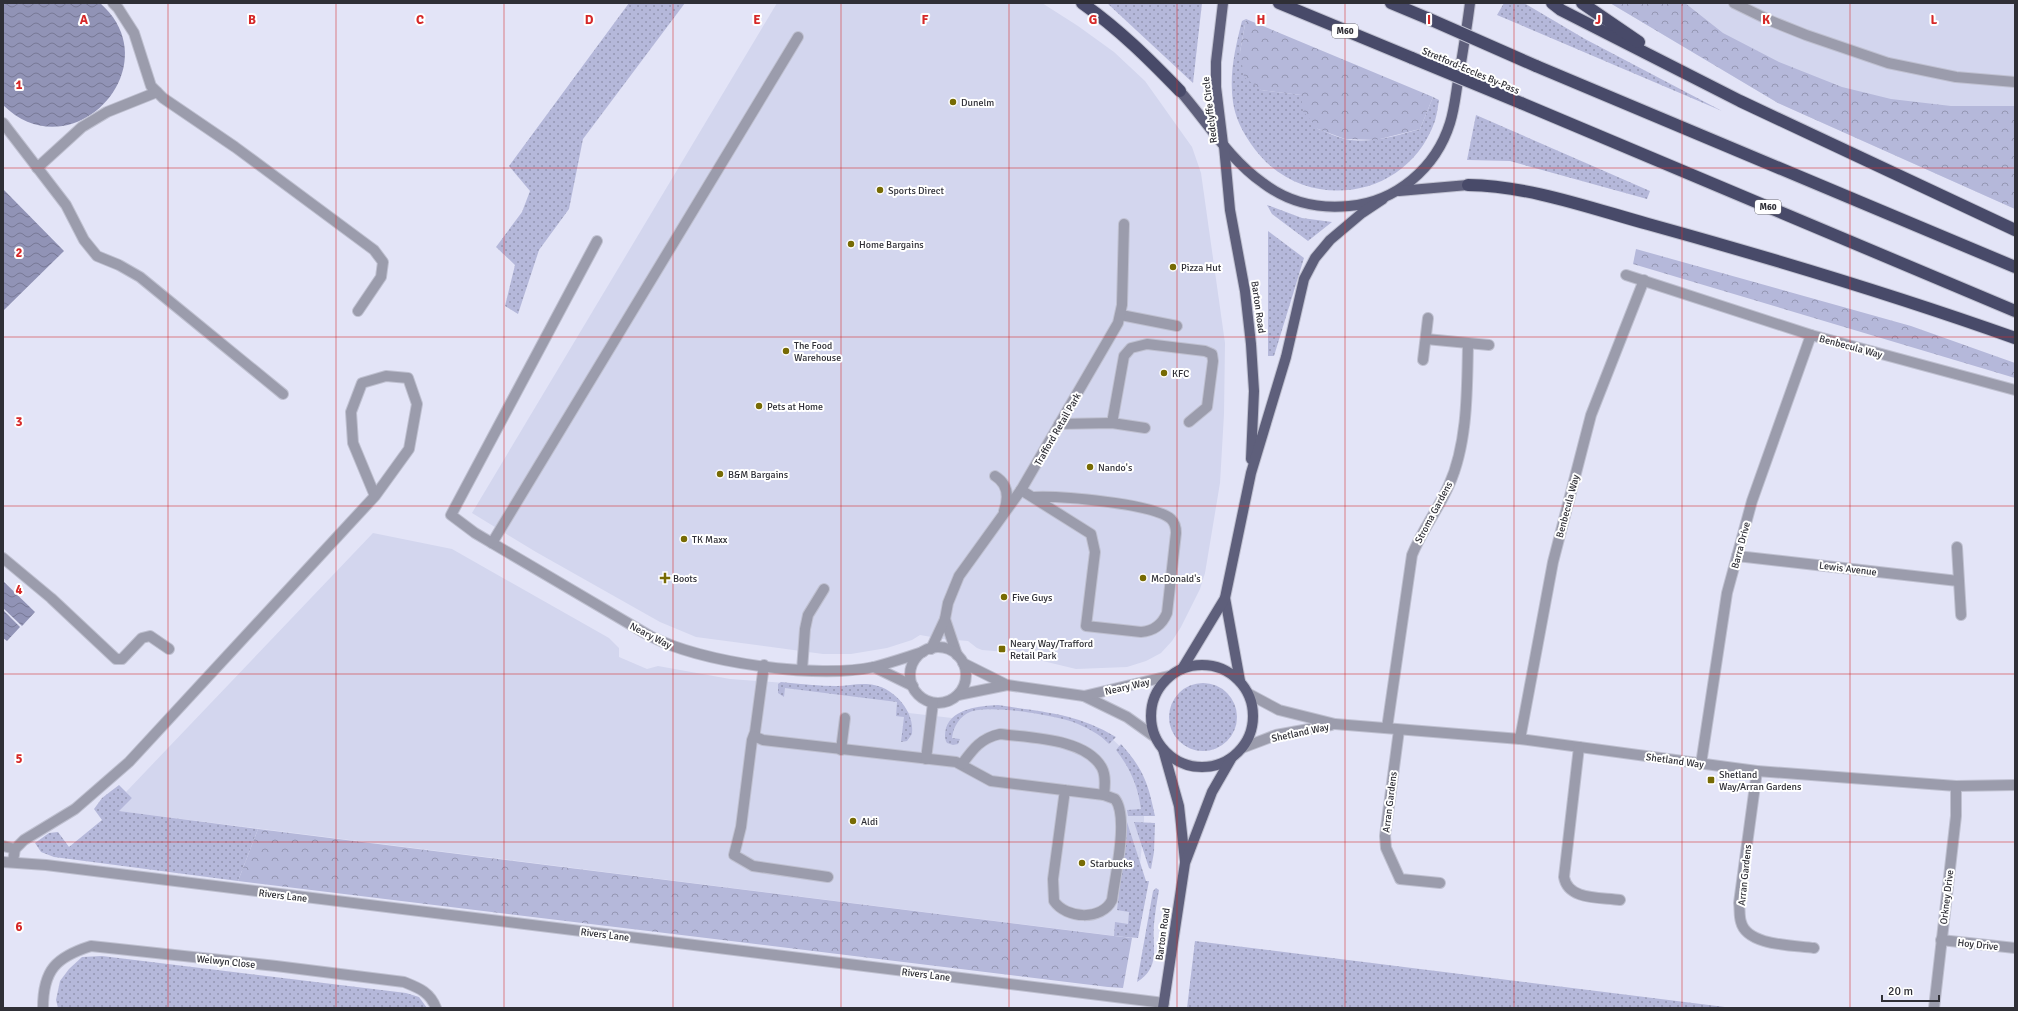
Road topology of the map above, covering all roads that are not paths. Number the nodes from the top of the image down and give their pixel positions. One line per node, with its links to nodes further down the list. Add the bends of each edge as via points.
1 (113, 3): 14 (street, via 134,33 151,86)
2 (1082, 3): 13 (highway, via 1144,52)
3 (1223, 3): 16 (main road, Redclyffe Circle, via 1216,62 1216,87)
4 (1279, 3): 28 (highway, Stretford-Eccles By-Pass / M60, bridge)
5 (1391, 3): 24 (highway, bridge)
6 (1470, 3): 19 (main road, Redclyffe Circle, via 1454,109 1448,129 1428,164)
7 (1552, 3): 11 (highway, via 1561,10)
8 (1582, 3): 11 (highway)
9 (1734, 3): 12 (street, via 1806,35 1888,63 1956,77)
10 (798, 37): 50 (street)
11 (1677, 68): 22 (highway, via 1740,101)
12 (2015, 82)
13 (1180, 91): 16 (main road)
14 (157, 92): 17 (street, via 108,112 82,127); 27 (street, via 235,146 374,250 383,262 381,277)
15 (3, 123): 17 (street)
16 (1224, 145): 20 (main road, Redclyffe Circle, via 1264,184 1294,200 1334,208 1359,205); 44 (main road, Barton Road, via 1230,210 1245,291 1251,344 1254,391)
17 (37, 168): 39 (street, via 66,205 84,240 97,256 140,277)
18 (1468, 185): 19 (main road); 33 (highway, via 1489,185 1543,195 1733,248)
19 (1398, 191): 20 (main road, Redclyffe Circle)
20 (1383, 198): 44 (main road, Barton Road, via 1330,240 1310,266 1299,295 1286,357)
21 (1124, 224): 29 (street, Trafford Retail Park)
22 (2015, 230)
23 (598, 241): 50 (street, Neary Way, via 451,515)
24 (2015, 267)
25 (1626, 275): 26 (street, Benbecula Way)
26 (1644, 280): 32 (street, Benbecula Way); 80 (street, Benbecula Way, via 1591,415 1553,562)
27 (358, 311)
28 (2015, 311)
29 (1121, 315): 31 (street); 42 (street, Trafford Retail Park)
30 (1428, 318): 34 (street)
31 (1177, 326)
32 (1811, 335): 38 (street, Benbecula Way); 52 (street, Barra Drive, via 1752,501)
33 (2015, 338)
34 (1426, 339): 35 (street); 37 (street)
35 (1468, 344): 36 (street); 76 (street, Stroma Gardens, via 1466,404 1460,448 1450,484 1412,555)
36 (1489, 345)
37 (1423, 360)
38 (2015, 390)
39 (283, 394)
40 (1189, 422): 41 (street, via 1207,407 1212,354 1206,351 1147,344 1131,348 1124,356)
41 (1112, 423): 42 (street); 43 (street)
42 (1059, 424): 46 (street, Trafford Retail Park)
43 (1145, 428)
44 (1251, 473): 56 (main road, Barton Road)
45 (995, 476): 49 (street, via 1002,481 1007,492 1006,508)
46 (1021, 490): 48 (street); 49 (street, Trafford Retail Park)
47 (375, 496): 47 (street, via 409,449 417,404 408,378 386,376 362,383 351,412 353,443); 95 (street, via 129,762 75,809 24,840)
48 (1034, 497): 48 (street, via 1089,499 1148,510 1168,517 1176,526 1176,533 1167,613 1161,624 1150,632 1086,626 1095,552 1091,534)
49 (1002, 517): 58 (street, Trafford Retail Park, via 959,576 948,603)
50 (492, 543): 62 (street, Neary Way, via 665,644 702,655)
51 (1957, 548): 54 (street)
52 (1737, 556): 54 (street, Lewis Avenue); 88 (street, Barra Drive, via 1727,592)
53 (3, 558): 59 (street, via 51,598 116,659 122,659 142,638 150,636)
54 (1958, 581): 57 (street)
55 (824, 589): 65 (street, via 808,615)
56 (1225, 598): 64 (main road, Barton Road); 67 (main road, Barton Road)
57 (1960, 615)
58 (945, 619): 60 (street, Trafford Retail Park); 61 (street)
59 (169, 649)
60 (927, 650): 61 (street, via 949,650); 63 (street, Neary Way); 69 (street, via 913,664)
61 (960, 659): 68 (street, Neary Way); 71 (street, via 966,671 966,680)
62 (764, 665): 65 (street, Neary Way); 78 (street)
63 (874, 667): 65 (street, Neary Way, via 838,671); 69 (street)
64 (1182, 669): 66 (main road); 67 (main road, via 1197,665 1213,666 1227,671)
65 (802, 670)
66 (1169, 676): 72 (street, Neary Way); 79 (main road, via 1158,689 1152,704 1151,721)
67 (1240, 681): 70 (main road)
68 (1007, 685): 71 (street, Neary Way); 72 (street, Neary Way)
69 (913, 686): 73 (street, via 921,697)
70 (1248, 694): 75 (street, Shetland Way, via 1279,710); 82 (main road, via 1253,708 1253,722 1250,736)
71 (958, 695): 73 (street, via 951,700)
72 (1084, 696): 79 (street, Neary Way, via 1127,717)
73 (933, 703): 86 (street)
74 (845, 718): 84 (street)
75 (1335, 724): 76 (street, Shetland Way); 82 (street, Shetland Way, via 1276,735)
76 (1387, 728): 77 (street, Shetland Way)
77 (1399, 730): 80 (street, Shetland Way); 99 (street, Arran Gardens, via 1385,836 1386,848 1400,878)
78 (754, 736): 84 (street, via 763,740); 98 (street, via 741,827 734,855 753,866)
79 (1155, 737): 83 (main road)
80 (1520, 739): 81 (street, Shetland Way)
81 (1579, 746): 88 (street, Shetland Way); 100 (street, via 1565,884 1571,891 1580,895)
82 (1242, 748): 85 (main road)
83 (1163, 749): 85 (main road, via 1174,759 1188,765 1217,765); 97 (main road, Barton Road, via 1179,806)
84 (841, 750): 86 (street)
85 (1231, 759): 97 (main road, Barton Road, via 1212,792)
86 (926, 760): 87 (street)
87 (962, 764): 92 (street, via 991,781); 93 (street, via 974,748 990,736 1000,734 1060,742 1082,750 1097,761 1103,769 1105,778)
88 (1701, 764): 89 (street, Shetland Way)
89 (1757, 771): 91 (street, Shetland Way); 102 (street, Arran Gardens, via 1740,903 1741,922 1746,932 1755,939)
90 (2015, 785): 91 (street, Shetland Way)
91 (1956, 786): 101 (street, Orkney Drive, via 1956,816)
92 (1065, 790): 93 (street); 93 (street, via 1052,893 1058,907 1070,912 1095,914 1105,909 1112,900 1122,824 1121,811 1115,798)
93 (1104, 795)
94 (3, 846): 95 (street)
95 (15, 849): 96 (street)
96 (8, 862): 104 (street, Rivers Lane)
97 (1185, 863): 104 (main road, Barton Road)
98 (828, 877)
99 (1440, 883)
100 (1620, 900)
101 (1941, 940): 103 (street, Hoy Drive); 107 (street, Orkney Drive)
102 (1814, 948)
103 (2015, 948)
104 (1164, 1005)
105 (43, 1008): 106 (street, Welwyn Close, via 43,990 50,972 59,960 72,952 91,946 404,982 423,990 433,1000)
106 (436, 1008)
107 (1934, 1008)

